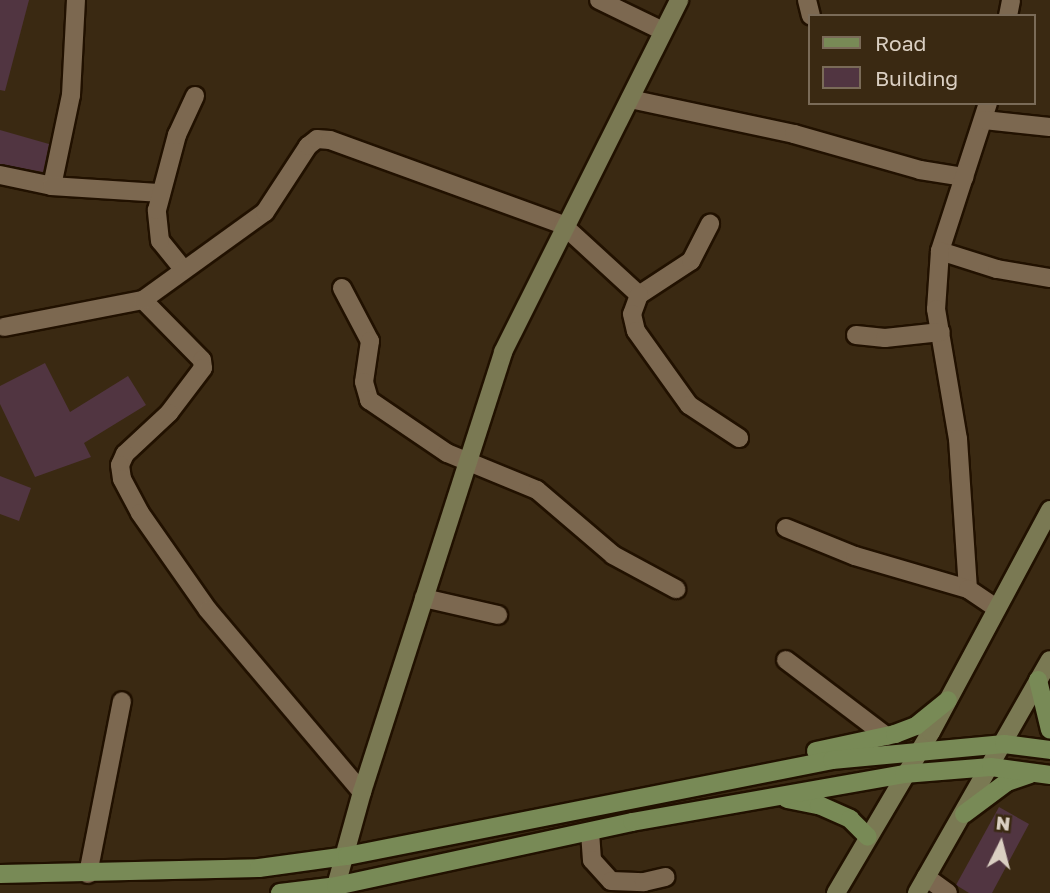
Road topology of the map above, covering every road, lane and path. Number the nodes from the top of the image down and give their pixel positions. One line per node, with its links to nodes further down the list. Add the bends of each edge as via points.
1 (76, 0): 11 (street, via 71,95)
2 (599, 0): 4 (street)
3 (679, 0): 4 (street)
4 (661, 30): 6 (street)
5 (195, 96): 12 (street, via 177,135)
6 (630, 99): 10 (street); 13 (street)
7 (986, 112): 8 (street); 10 (street)
8 (1050, 127)
9 (0, 176): 11 (street)
10 (964, 177): 15 (street)
11 (52, 186): 12 (street)
12 (161, 193): 16 (street, via 157,210 160,241)
13 (563, 225): 16 (street, via 317,139 265,212); 19 (street); 25 (street, via 517,315)
14 (710, 225): 19 (street, via 691,261)
15 (940, 251): 17 (street, via 997,269); 22 (street, via 935,285)
16 (183, 270): 20 (street)
17 (1050, 278)
18 (342, 288): 25 (street, via 370,341 363,382 369,400 426,441)
19 (639, 295): 24 (street, via 632,314 646,348 688,405)
20 (143, 300): 21 (street); 47 (street, via 202,360 203,368 169,413 125,454 120,465 122,478 140,513 208,610)
21 (1, 329)
22 (941, 332): 23 (street); 29 (street, via 958,439)
23 (856, 335)
24 (739, 438)
25 (467, 458): 28 (street, via 537,490 604,549); 30 (street)
26 (1050, 510): 31 (street)
27 (786, 528): 29 (street, via 855,556)
28 (676, 589)
29 (968, 589): 31 (street)
30 (424, 598): 32 (street); 47 (street)
31 (996, 608): 36 (street)
32 (498, 615)
33 (786, 660): 39 (street)
34 (1050, 660): 35 (street)
35 (1038, 680): 38 (main road); 40 (street)
36 (948, 700): 39 (main road, via 916,726); 41 (street)
37 (122, 701): 54 (street)
38 (1050, 730)
39 (886, 736): 44 (main road, via 807,753)
40 (1004, 744): 41 (main road); 42 (main road); 43 (street)
41 (920, 750): 44 (main road); 45 (street)
42 (1050, 750)
43 (991, 767): 45 (main road); 46 (main road); 49 (street)
44 (775, 771): 52 (main road)
45 (904, 774): 48 (main road); 51 (street)
46 (1044, 774): 49 (main road, via 1007,782)
47 (362, 792): 52 (street)
48 (780, 797): 50 (main road); 51 (main road, via 819,805 850,818)
49 (964, 814): 56 (street)
50 (590, 832): 55 (street, via 592,860 611,881 625,884); 57 (main road)
51 (868, 837): 59 (street)
52 (347, 856): 54 (main road, via 259,868); 57 (street)
53 (0, 874): 54 (main road)
54 (88, 874)
55 (665, 877)
56 (922, 885): 60 (street)
57 (335, 890): 58 (main road)
58 (280, 893)
59 (836, 893)
60 (948, 893)

